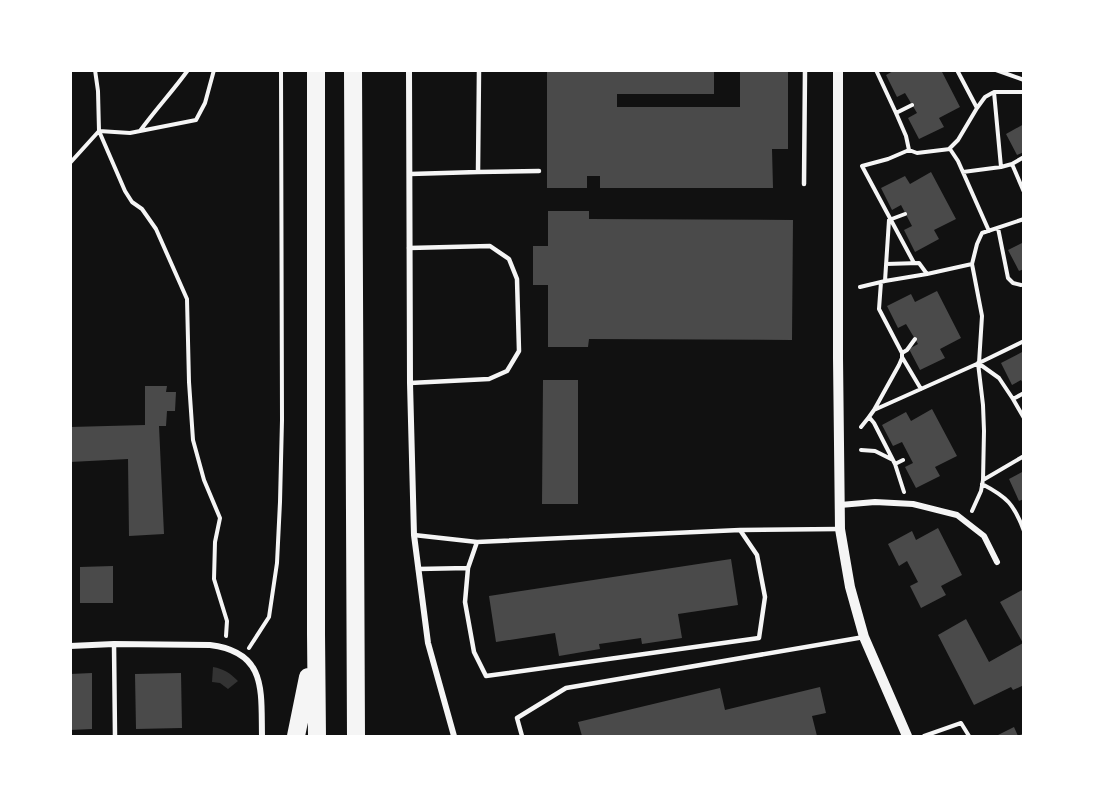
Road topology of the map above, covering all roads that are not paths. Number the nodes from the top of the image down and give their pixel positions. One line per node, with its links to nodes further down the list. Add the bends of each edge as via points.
1 (316, 70): 21 (highway)
2 (353, 70): 29 (highway)
3 (409, 70): 9 (street)
4 (479, 70): 8 (lane)
5 (806, 70): 10 (lane)
6 (838, 70): 13 (street)
7 (539, 171): 8 (lane)
8 (478, 172): 9 (lane)
9 (410, 174): 11 (street)
10 (804, 184)
11 (409, 248): 12 (street); 12 (lane, via 489,246 509,260 517,279 519,351 507,371 489,379)
12 (410, 383): 16 (street)
13 (840, 505): 14 (street); 18 (street, via 908,504 957,515 984,536)
14 (840, 529): 15 (lane); 22 (street)
15 (740, 530): 17 (lane); 19 (lane, via 757,555 765,597 759,638 486,676 474,652 465,602)
16 (414, 535): 17 (lane); 20 (street)
17 (477, 542): 19 (lane)
18 (997, 562)
19 (468, 568): 20 (lane)
20 (418, 569): 30 (street, via 428,643)
21 (316, 634): 27 (highway); 28 (highway)
22 (864, 637): 31 (lane, via 566,688 517,718); 32 (street)
23 (114, 644): 24 (street); 25 (lane); 26 (street, via 210,645 225,647 244,657 257,673 260,685)
24 (70, 646)
25 (115, 736)
26 (261, 736)
27 (296, 736)
28 (317, 736)
29 (356, 736)
30 (454, 736)
31 (522, 736)
32 (908, 736)

